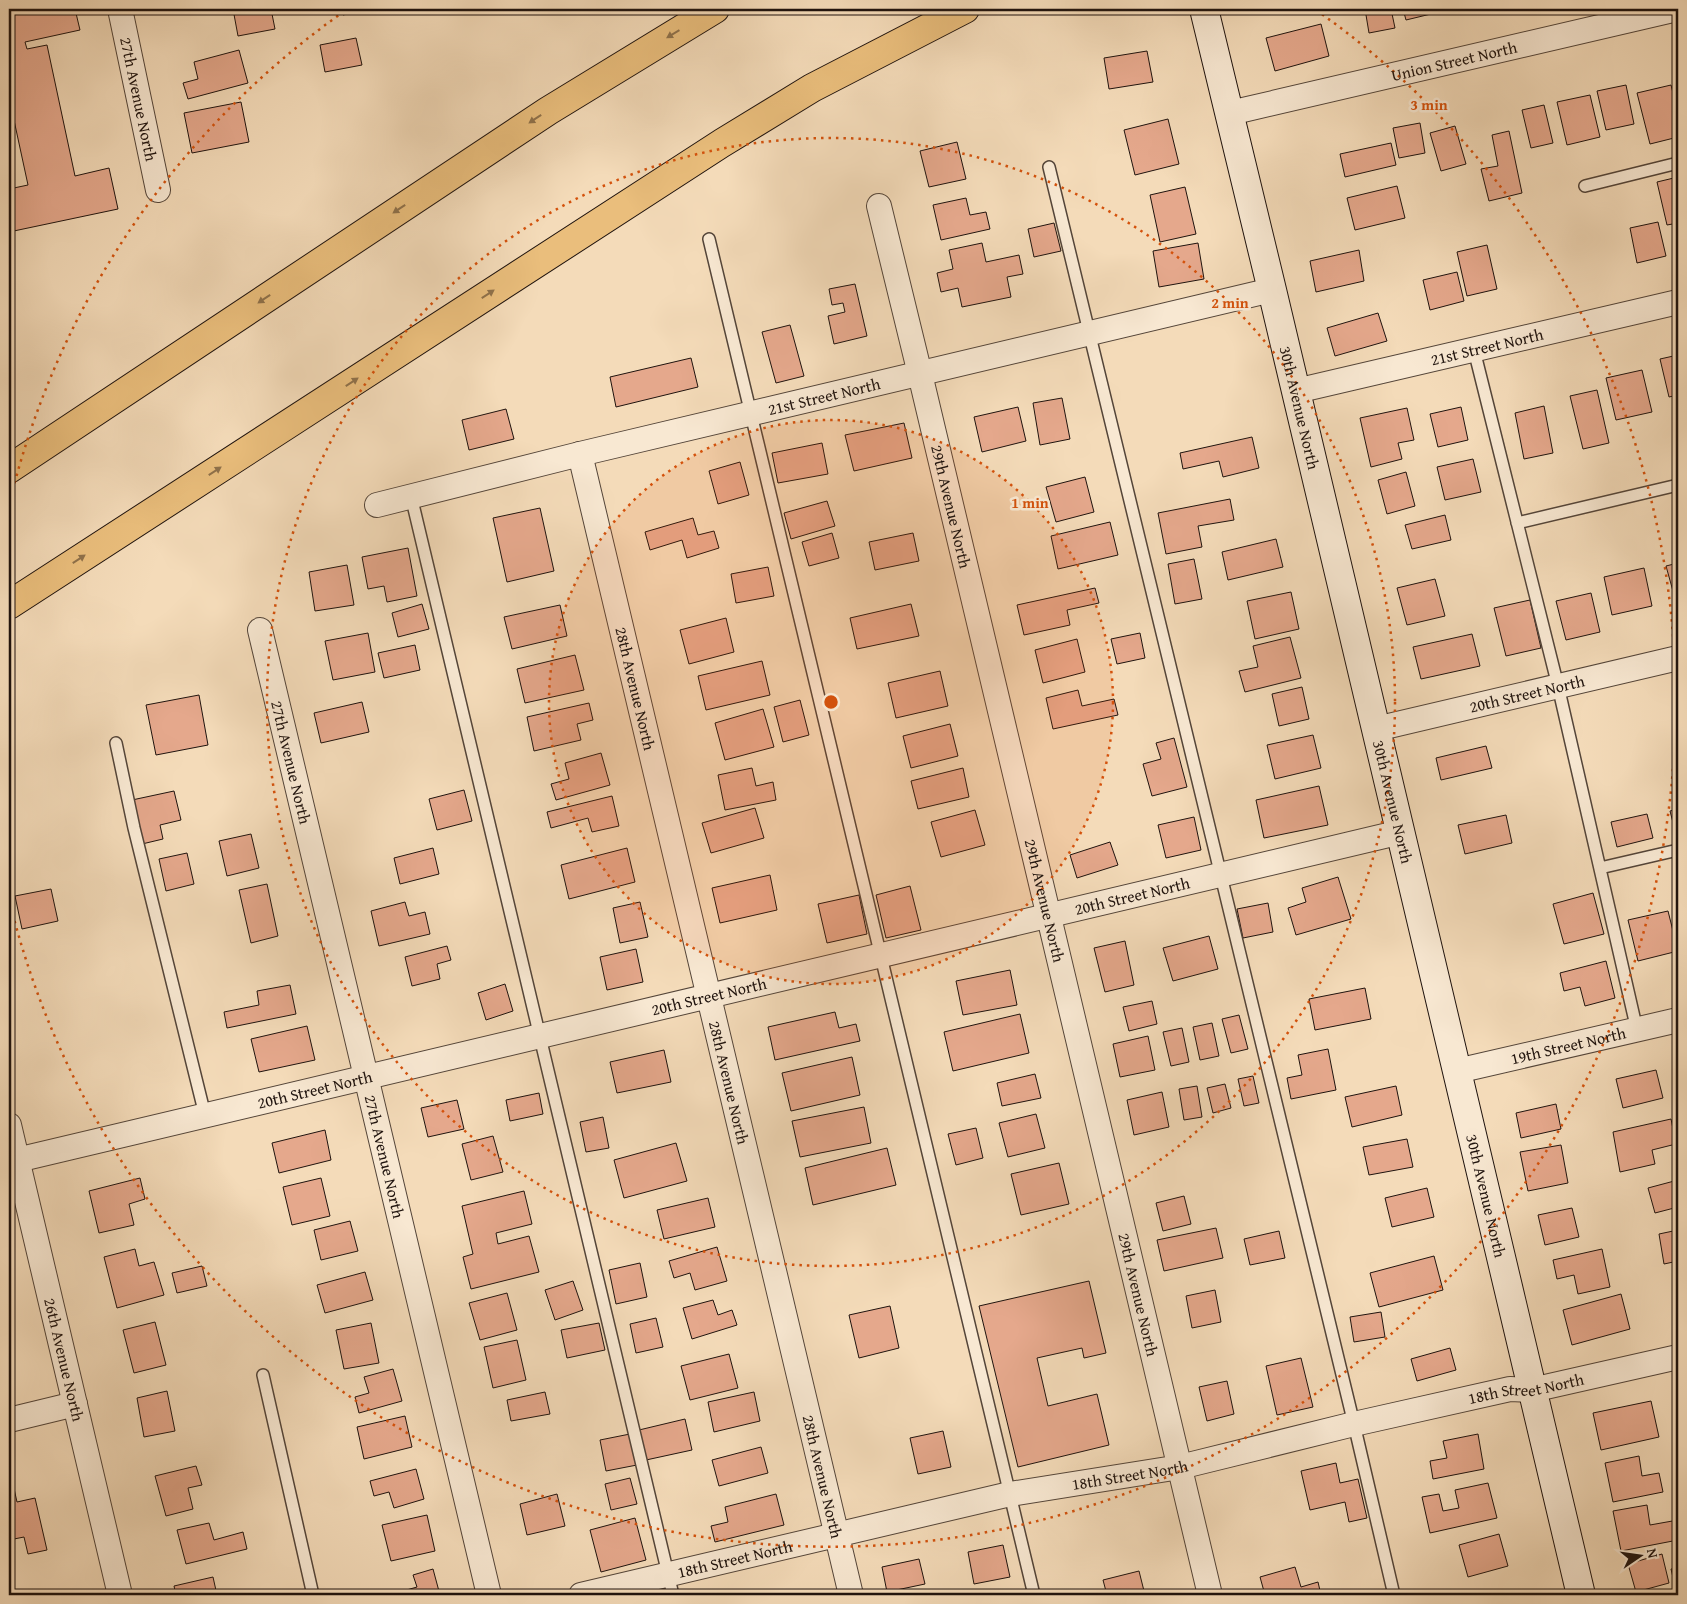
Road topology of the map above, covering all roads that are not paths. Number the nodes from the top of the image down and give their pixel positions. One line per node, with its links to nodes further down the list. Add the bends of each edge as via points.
1 (120, 9): 10 (street, 27th Avenue North)
2 (715, 9): 21 (highway, one-way to 21, via 548,111)
3 (965, 9): 26 (highway, one-way to 3, via 722,143 812,88)
4 (1204, 9): 6 (street, 30th Avenue North)
5 (1678, 9): 6 (street, Union Street North)
6 (1230, 113): 13 (street, 30th Avenue North)
7 (1678, 163): 9 (lane)
8 (1049, 167): 15 (lane)
9 (1585, 186)
10 (158, 190)
11 (879, 206): 17 (street, 29th Avenue North)
12 (709, 239): 19 (lane)
13 (1272, 290): 15 (street, 21st Street North); 18 (street, 30th Avenue North)
14 (1678, 302): 16 (street, 21st Street North)
15 (1088, 334): 17 (street, 21st Street North); 37 (lane)
16 (1474, 350): 18 (street, 21st Street North); 25 (lane)
17 (920, 374): 19 (street, 21st Street North); 38 (street, 29th Avenue North)
18 (1296, 391): 32 (street, 30th Avenue North)
19 (751, 414): 20 (street, 21st Street North); 39 (lane)
20 (580, 454): 23 (street, 21st Street North); 40 (street, 28th Avenue North)
21 (9, 468)
22 (1678, 485): 25 (lane)
23 (411, 496): 24 (street, 21st Street North); 43 (lane)
24 (377, 505)
25 (1517, 523): 31 (lane)
26 (47, 580): 27 (highway); 28 (highway)
27 (9, 605)
28 (9, 614)
29 (260, 630): 45 (street, 27th Avenue North)
30 (1678, 658): 31 (street, 20th Street North)
31 (1558, 686): 32 (street, 20th Street North); 36 (lane)
32 (1376, 729): 34 (street, 30th Avenue North)
33 (116, 744): 46 (lane)
34 (1401, 832): 37 (street, 20th Street North); 44 (street, 30th Avenue North)
35 (1678, 850): 36 (lane)
36 (1600, 868): 42 (lane)
37 (1222, 875): 38 (street, 20th Street North); 54 (lane)
38 (1048, 916): 39 (street, 20th Street North); 55 (street, 29th Avenue North)
39 (881, 956): 40 (street, 20th Street North); 56 (lane)
40 (709, 996): 43 (street, 20th Street North); 57 (street, 28th Avenue North)
41 (1678, 1020): 42 (street, 19th Street North)
42 (1638, 1030): 44 (street, 19th Street North)
43 (539, 1036): 45 (street, 20th Street North); 58 (lane)
44 (1457, 1072): 51 (street, 30th Avenue North)
45 (366, 1077): 46 (street, 20th Street North); 61 (street, 27th Avenue North)
46 (205, 1116): 48 (street, 20th Street North)
47 (9, 1125): 48 (street, 26th Avenue North)
48 (17, 1160): 52 (street, 26th Avenue North)
49 (1678, 1357): 51 (street, 18th Street North)
50 (263, 1375): 60 (lane)
51 (1532, 1390): 54 (street, 18th Street North, via 1510,1388); 67 (street, 30th Avenue North)
52 (75, 1404): 53 (street); 59 (street, 26th Avenue North)
53 (9, 1420)
54 (1354, 1424): 55 (street, 18th Street North); 66 (lane)
55 (1180, 1467): 56 (street, 18th Street North); 65 (street, 29th Avenue North)
56 (1010, 1494): 57 (street, 18th Street North); 64 (lane)
57 (836, 1535): 58 (street, 18th Street North); 63 (street, 28th Avenue North)
58 (670, 1585): 62 (street, 18th Street North)
59 (120, 1595)
60 (314, 1595)
61 (489, 1595)
62 (581, 1595)
63 (851, 1595)
64 (1034, 1595)
65 (1210, 1595)
66 (1394, 1595)
67 (1581, 1595)

